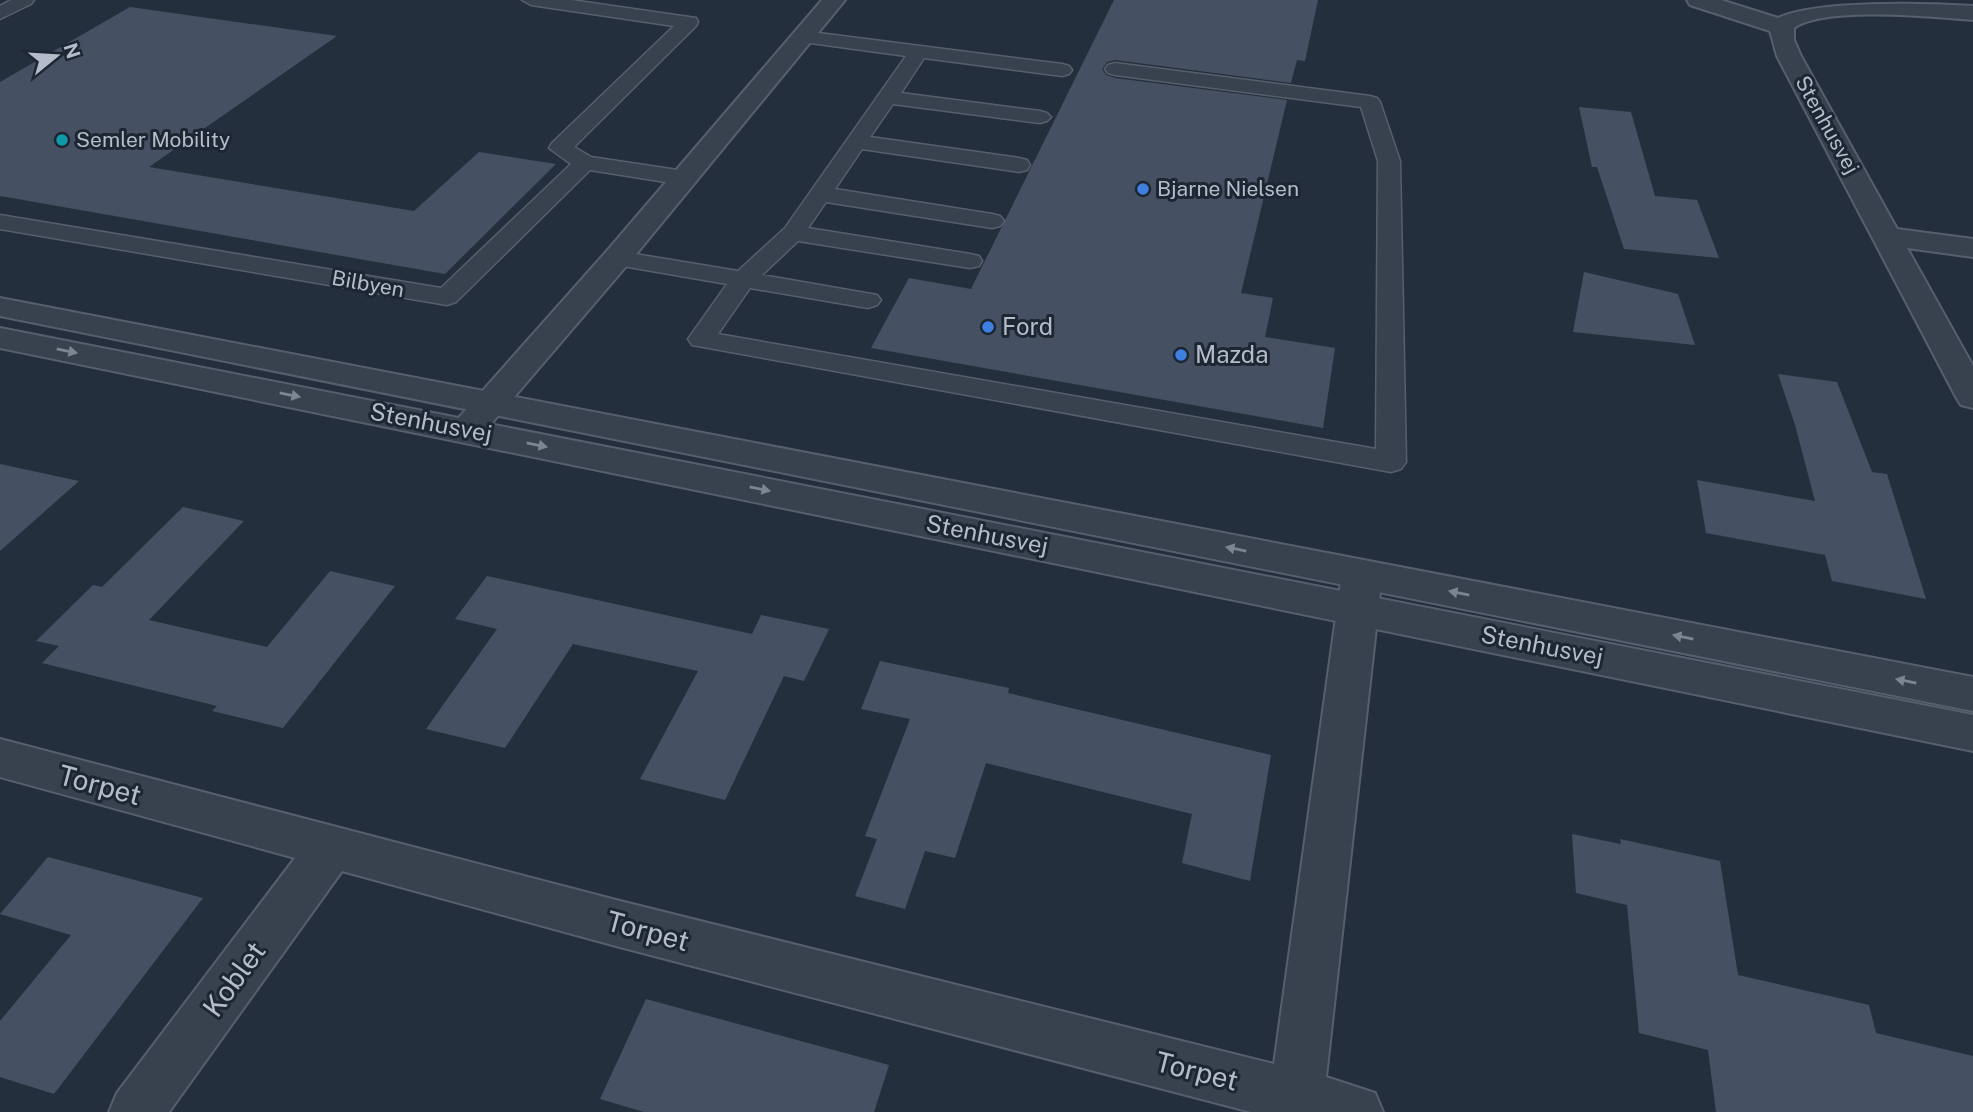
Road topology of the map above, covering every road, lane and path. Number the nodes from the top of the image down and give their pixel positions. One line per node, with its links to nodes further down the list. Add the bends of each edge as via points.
1 (25, 0): 5 (lane)
2 (531, 0): 15 (lane, via 690,22 560,148)
3 (834, 0): 8 (street)
4 (1698, 0): 7 (street)
5 (0, 13)
6 (1973, 13): 7 (street, via 1846,5 1807,9 1786,19)
7 (1782, 27): 22 (street, Stenhusvej, via 1782,42)
8 (803, 37): 9 (lane); 17 (street)
9 (919, 52): 11 (lane); 12 (lane)
10 (1115, 69): 26 (lane, via 1370,102 1389,161 1391,463 701,339)
11 (1062, 70)
12 (888, 97): 13 (lane); 14 (lane)
13 (1040, 117)
14 (856, 142): 16 (lane); 18 (lane)
15 (585, 163): 17 (lane); 20 (lane, Bilbyen, via 447,298)
16 (1019, 165)
17 (684, 178): 24 (street)
18 (820, 194): 19 (lane); 21 (lane)
19 (992, 221)
20 (0, 222)
21 (793, 233): 25 (lane); 26 (lane)
22 (1887, 236): 23 (street); 30 (street, Stenhusvej)
23 (1973, 248)
24 (617, 258): 26 (lane); 31 (street)
25 (970, 261)
26 (743, 279): 27 (lane)
27 (868, 300)
28 (0, 307): 31 (street, Stenhusvej)
29 (0, 338): 31 (street, Stenhusvej, one-way to 31)
30 (1973, 397)
31 (478, 417): 32 (street, Stenhusvej)
32 (1359, 592): 33 (street, Stenhusvej, one-way to 32); 34 (street, Stenhusvej); 37 (street)
33 (1973, 694)
34 (1973, 733)
35 (0, 758): 36 (street, Torpet)
36 (332, 846): 37 (street, Torpet); 38 (street, Koblet)
37 (1296, 1104): 39 (street, Torpet)
38 (136, 1112)
39 (1356, 1112)

